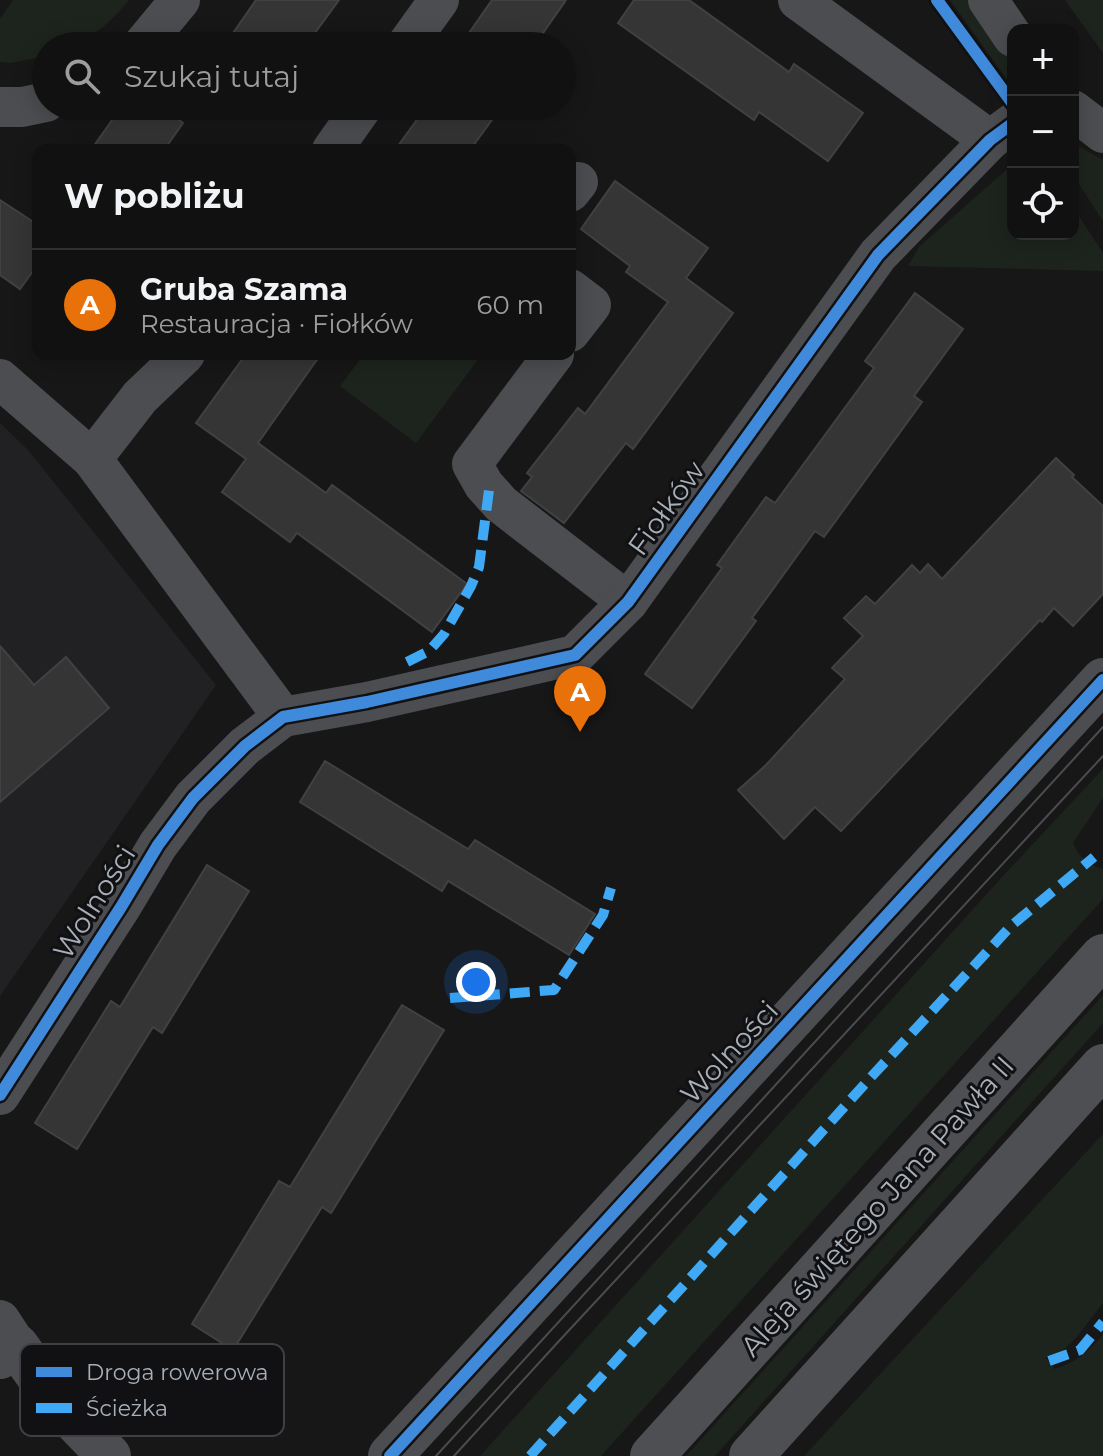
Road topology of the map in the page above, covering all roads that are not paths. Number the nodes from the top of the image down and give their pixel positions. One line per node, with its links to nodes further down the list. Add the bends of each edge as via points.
1 (180, 0): 6 (street)
2 (439, 0): 7 (street)
3 (798, 0): 12 (street, Fiołków)
4 (988, 0): 5 (street)
5 (1007, 28)
6 (154, 32)
7 (416, 32)
8 (32, 105): 9 (street)
9 (0, 107)
10 (1079, 115): 13 (street)
11 (353, 120): 14 (street)
12 (1002, 131): 21 (street, Fiołków, via 878,255)
13 (1103, 133)
14 (336, 144)
15 (576, 294): 16 (street, via 591,305)
16 (576, 324)
17 (179, 360): 20 (street, via 140,397)
18 (550, 360): 21 (street, via 472,464 501,504)
19 (0, 379): 20 (street)
20 (92, 459): 23 (street)
21 (628, 602): 23 (street, Fiołków, via 575,655)
22 (1103, 680): 34 (street, Wolności)
23 (283, 717): 24 (street, Fiołków)
24 (245, 746): 27 (street, Wolności, via 193,798 158,845)
25 (1103, 956): 35 (main road, Aleja świętego Jana Pawła II)
26 (1103, 1066): 36 (main road)
27 (0, 1095)
28 (6, 1341): 29 (street)
29 (20, 1358)
30 (72, 1436): 32 (street)
31 (90, 1436): 33 (street)
32 (82, 1456)
33 (109, 1456)
34 (390, 1456)
35 (652, 1456)
36 (751, 1456)

